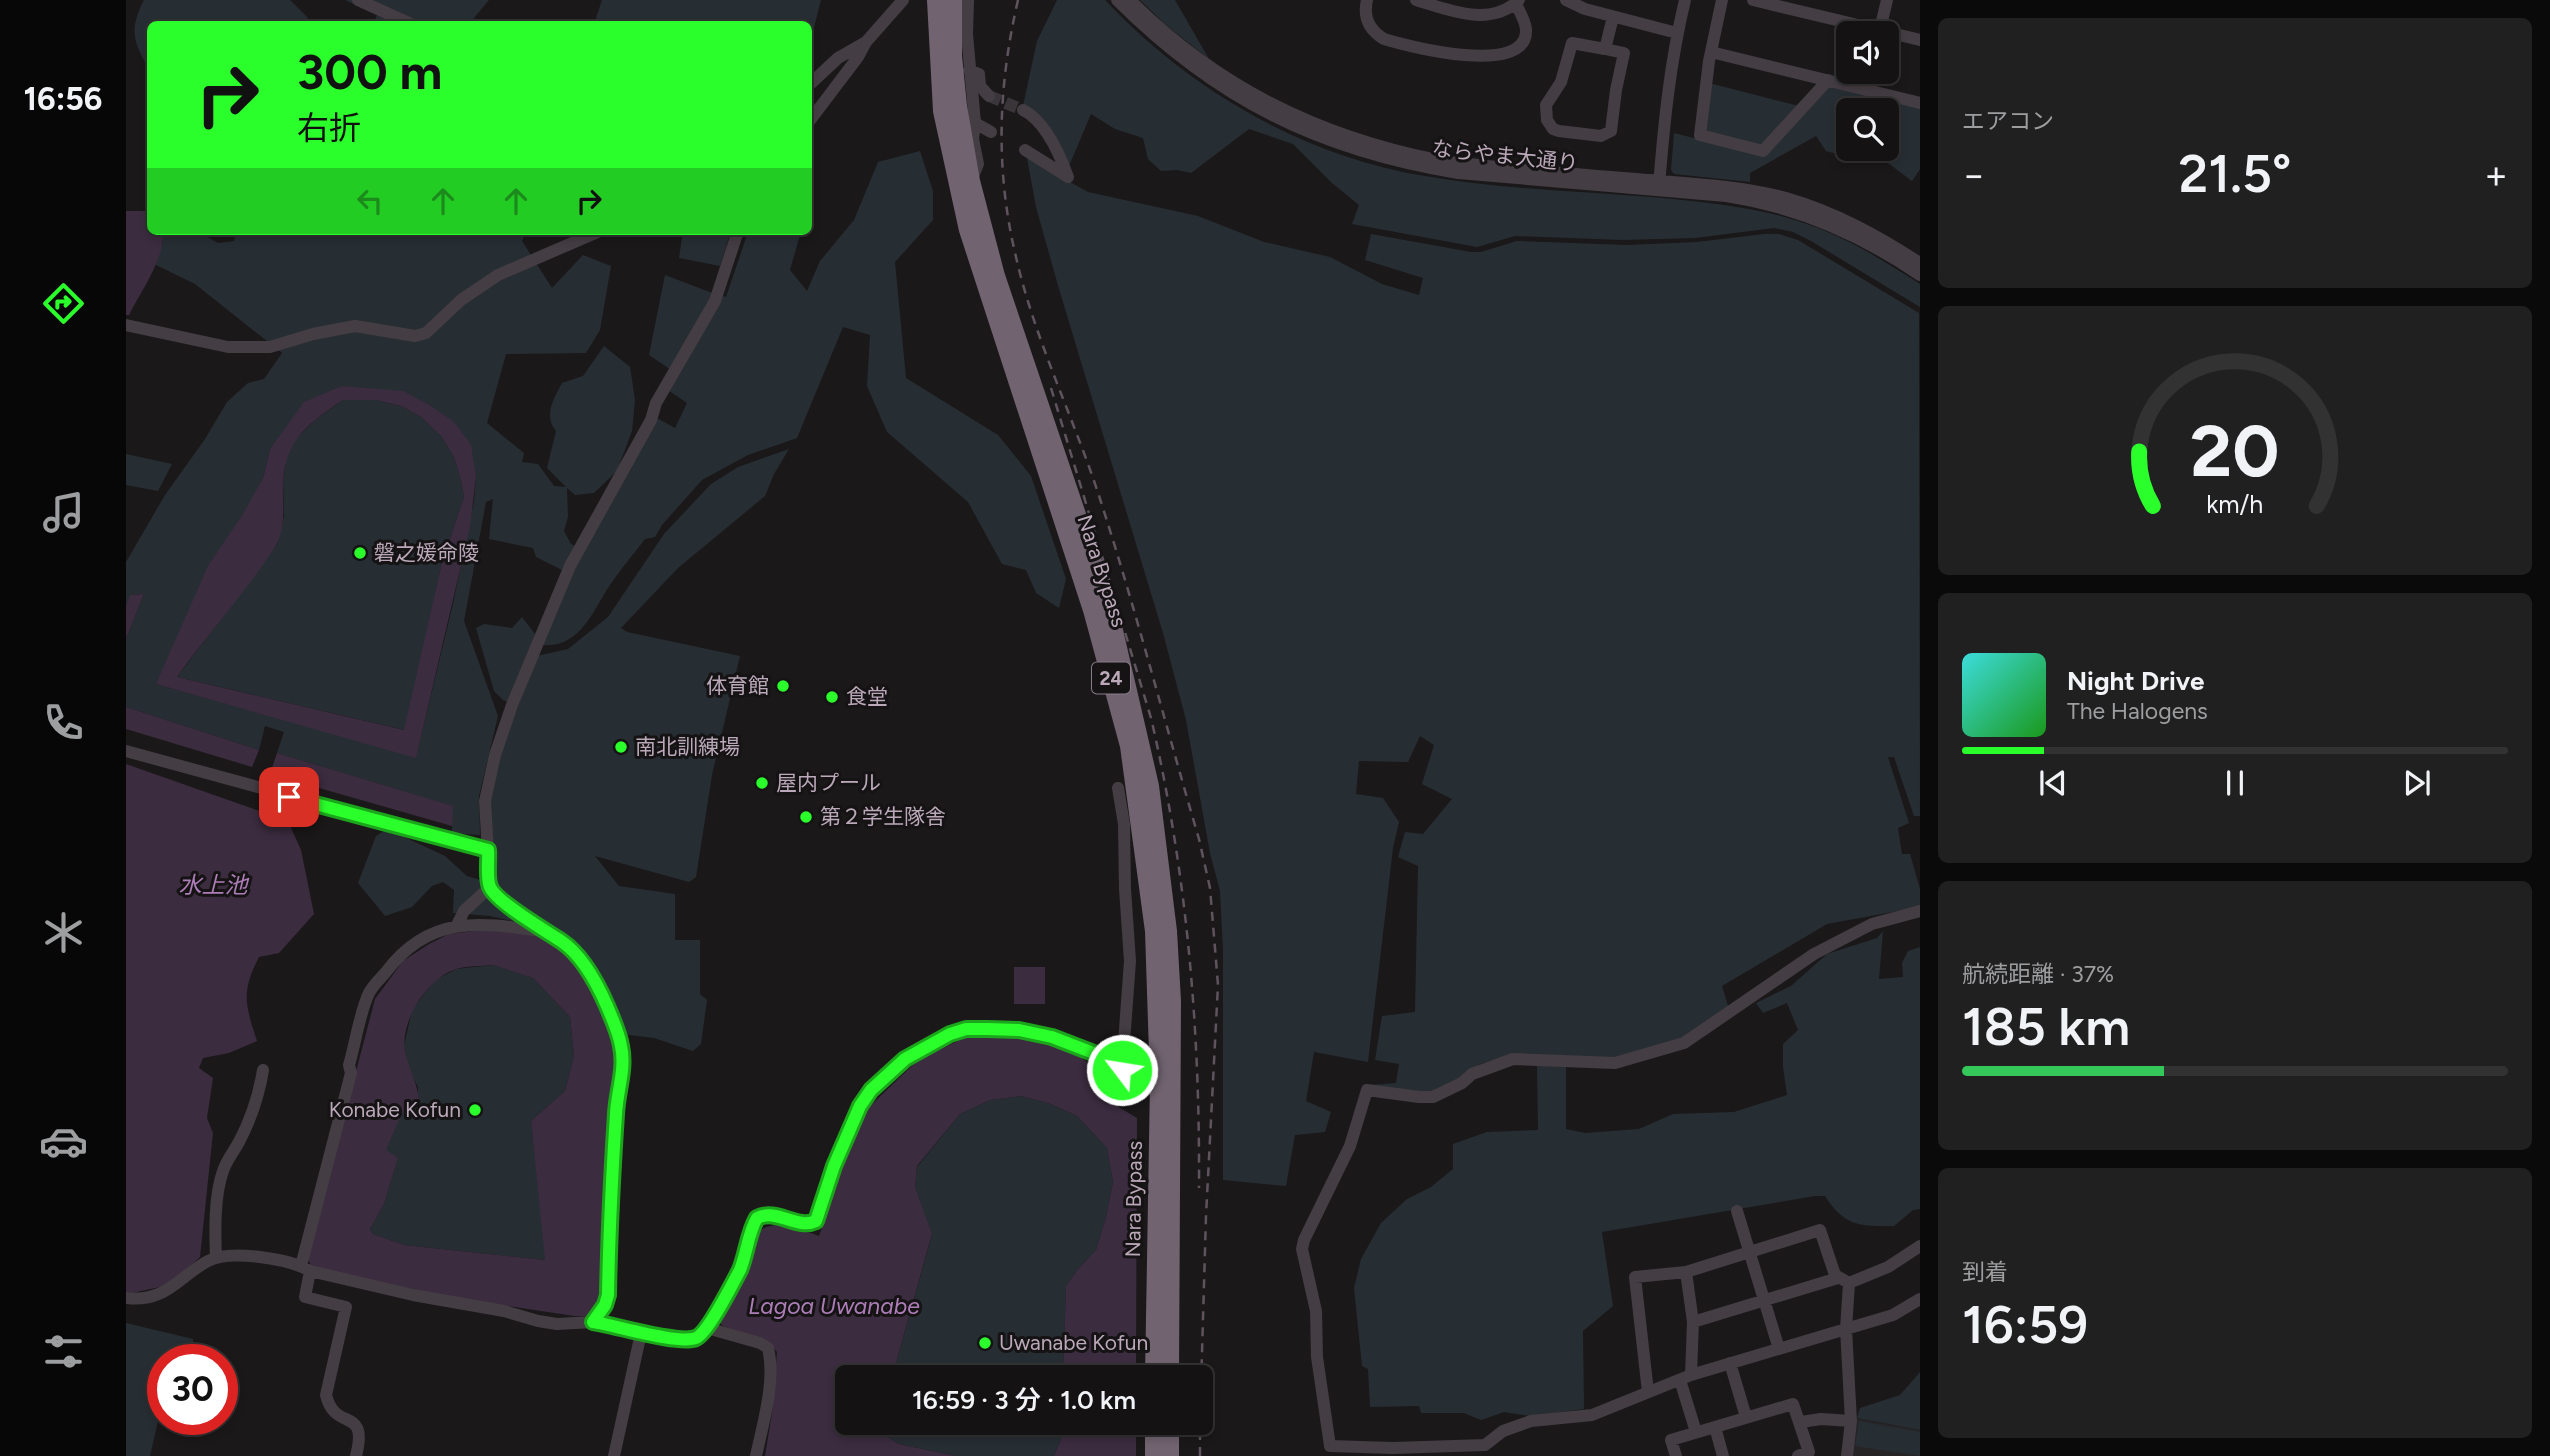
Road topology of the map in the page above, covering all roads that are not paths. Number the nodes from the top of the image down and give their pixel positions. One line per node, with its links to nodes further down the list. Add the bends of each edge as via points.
1 (358, 0): 17 (street)
2 (903, 0): 23 (street)
3 (936, 0): 47 (highway, Nara Bypass / 24, via 942,111 953,170 968,230 1093,610 1129,746)
4 (953, 0): 38 (highway, Nara Bypass / 24, via 955,81)
5 (968, 0): 26 (street)
6 (1117, 0): 39 (street, ならやま大通り, via 1205,76 1275,117 1339,145 1458,173)
7 (1130, 0): 39 (street, ならやま大通り, via 1228,80 1340,135 1437,160)
8 (1367, 0): 15 (street, via 1365,17 1384,39 1470,57 1508,52 1518,46 1526,33)
9 (1416, 0): 15 (street, via 1470,15 1497,13)
10 (1566, 0): 16 (street)
11 (1685, 0): 20 (street)
12 (1723, 0): 25 (street)
13 (1753, 0): 18 (street)
14 (1887, 0): 19 (street)
15 (1518, 2)
16 (1613, 17): 20 (street); 24 (street)
17 (404, 21)
18 (1836, 21)
19 (1882, 21)
20 (1677, 33): 39 (street, via 1664,111)
21 (1899, 36): 22 (street)
22 (1920, 40)
23 (866, 42): 28 (street, via 838,58); 34 (street)
24 (1605, 49): 24 (street, via 1624,53 1611,131 1601,136 1553,128 1546,105 1562,82 1572,43)
25 (1711, 52): 27 (street); 27 (street, via 1700,135 1763,151)
26 (970, 69): 31 (street, via 977,72 980,86); 35 (street)
27 (1828, 80): 30 (street)
28 (812, 82)
29 (1867, 84): 30 (street)
30 (1866, 90): 32 (street)
31 (989, 96)
32 (1920, 103)
33 (1023, 110): 37 (street, via 1037,120 1068,177)
34 (812, 118)
35 (975, 123): 36 (street); 38 (street, via 978,164)
36 (991, 132)
37 (1025, 150)
38 (971, 181): 55 (highway, Nara Bypass / 24, via 996,276 1109,609 1139,727 1158,833 1168,930 1172,1001)
39 (1659, 185): 42 (street, ならやま大通り, via 1741,188 1805,204 1852,223); 43 (street, ならやま大通り, via 1799,212 1856,235)
40 (591, 235): 44 (street, via 498,275 461,300 426,333 415,336 355,326 270,346 228,347)
41 (737, 235): 48 (street, via 715,301 570,566 512,705 485,801)
42 (1920, 263)
43 (1920, 275)
44 (126, 325)
45 (126, 751): 48 (street)
46 (1118, 788): 47 (street)
47 (1133, 836): 54 (street); 55 (highway, Nara Bypass / 24, via 1154,932)
48 (488, 850): 49 (street)
49 (490, 887): 51 (street, via 464,911); 52 (street, via 503,903)
50 (1920, 911): 76 (street, via 1872,924 1814,954 1684,1043 1615,1063 1513,1059 1472,1074 1433,1097 1367,1090 1350,1146 1302,1249 1316,1311 1317,1357 1330,1446 1485,1445 1503,1431 1531,1421 1592,1415)
51 (457, 925): 52 (street, via 480,923); 60 (street, via 421,940 397,957 369,993)
52 (541, 931): 66 (street, via 563,942 585,966 621,1045 608,1295)
53 (263, 1070): 59 (street, via 259,1095 223,1170 215,1226)
54 (1122, 1070): 55 (street, via 1146,1081); 68 (street, via 1096,1054 1019,1030 966,1029 905,1059 860,1106 816,1221 807,1224 771,1214 757,1218 739,1271)
55 (1166, 1083): 73 (highway, Nara Bypass / 24); 74 (highway, Nara Bypass / 24)
56 (1737, 1211): 58 (street)
57 (1920, 1246): 62 (street, via 1888,1266)
58 (1750, 1252): 61 (street); 62 (street, via 1820,1230 1835,1275); 65 (street)
59 (216, 1258): 60 (street, via 251,1256); 63 (street, via 170,1290 152,1297)
60 (306, 1269): 66 (street, via 538,1321); 84 (street, via 305,1297 346,1307 326,1395 335,1413 357,1425 361,1435)
61 (1686, 1272): 67 (street); 76 (street, via 1635,1277)
62 (1843, 1280): 65 (street); 69 (street)
63 (126, 1298)
64 (1920, 1299): 69 (street, via 1893,1315)
65 (1764, 1300): 67 (street); 71 (street)
66 (593, 1322): 70 (street)
67 (1693, 1322): 75 (street)
68 (707, 1328): 70 (street, via 695,1338 682,1339); 86 (street, via 768,1348 766,1405)
69 (1846, 1329): 71 (street); 78 (street)
70 (641, 1332): 85 (street)
71 (1779, 1349): 72 (street)
72 (1730, 1363): 75 (street); 77 (street)
73 (1154, 1365)
74 (1170, 1365)
75 (1686, 1378): 76 (street); 81 (street)
76 (1648, 1392)
77 (1746, 1417): 79 (street, via 1793,1404); 80 (street)
78 (1851, 1421): 79 (street); 92 (street)
79 (1801, 1422): 91 (street, via 1809,1452)
80 (1715, 1427): 81 (street); 90 (street)
81 (1696, 1432): 89 (street, via 1671,1440)
82 (1154, 1435): 87 (highway)
83 (1170, 1435): 88 (highway)
84 (355, 1456)
85 (614, 1456)
86 (756, 1456)
87 (1154, 1456)
88 (1170, 1456)
89 (1676, 1456)
90 (1723, 1456)
91 (1798, 1456)
92 (1847, 1456)

